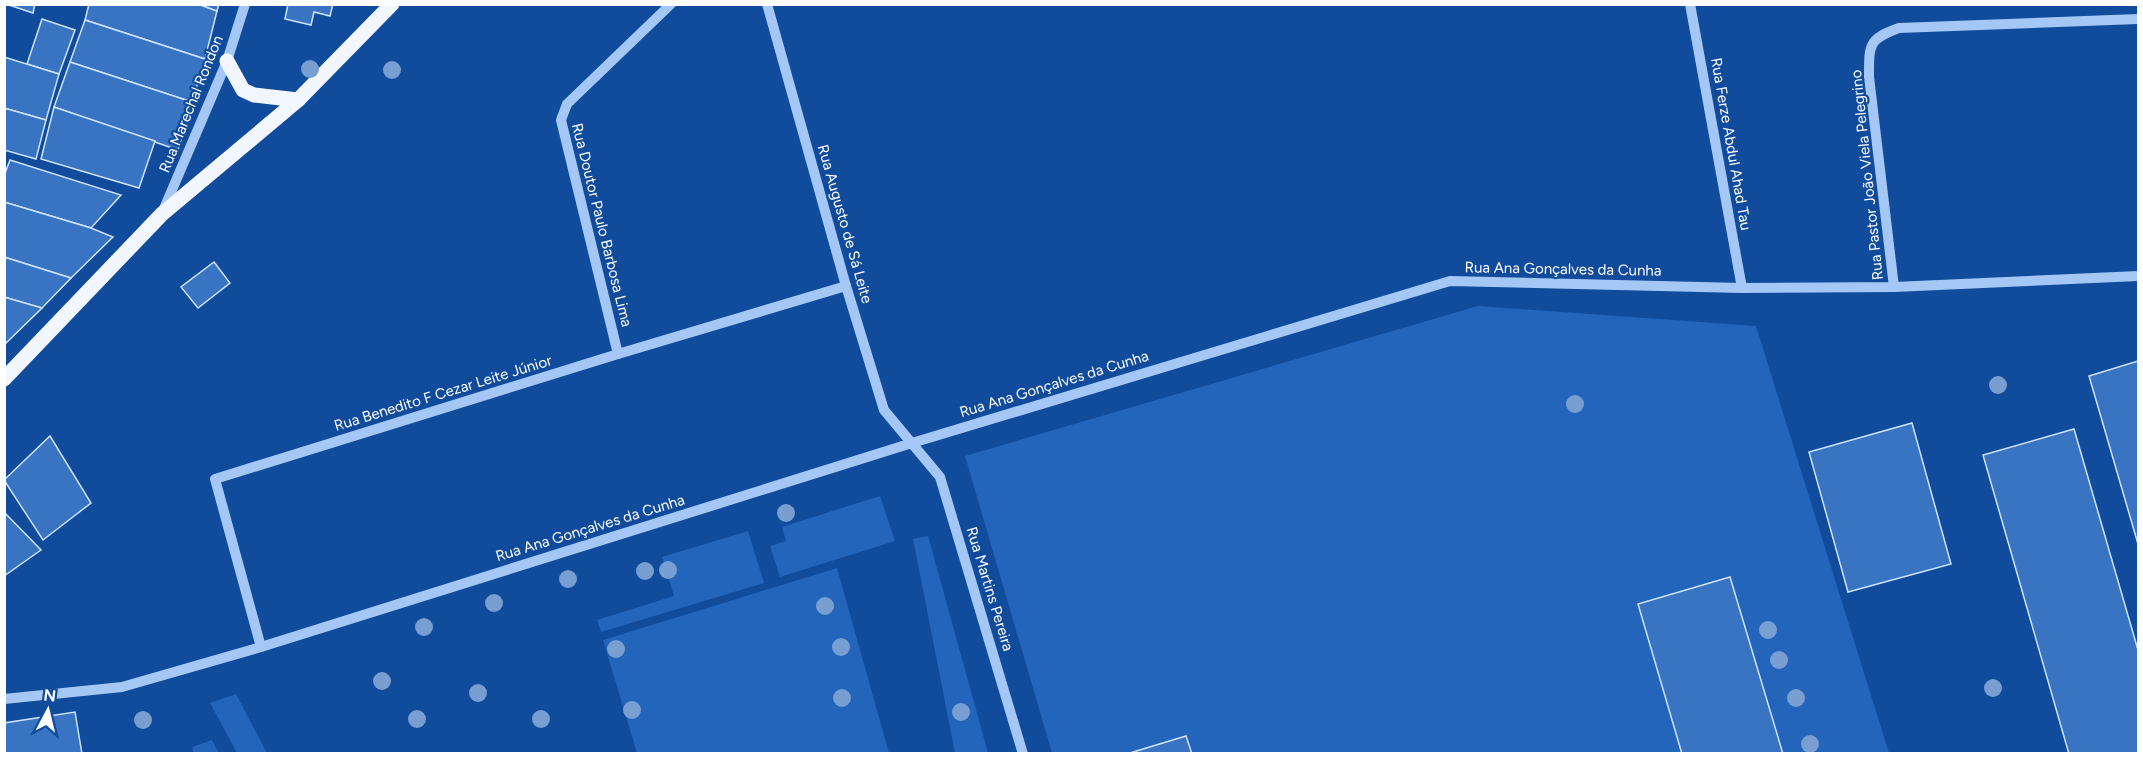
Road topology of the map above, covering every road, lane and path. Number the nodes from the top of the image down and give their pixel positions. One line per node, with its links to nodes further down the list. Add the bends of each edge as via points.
1 (245, 4): 7 (street, Rua Marechal Rondon)
2 (392, 4): 8 (main road)
3 (672, 4): 14 (street, Rua Doutor Paulo Barbosa Lima, via 567,104 561,120)
4 (767, 4): 11 (street, Rua Augusto de Sá Leite)
5 (1690, 4): 13 (street, Rua Ferze Abdul Ahad Tau)
6 (2139, 19): 12 (street, Rua Pastor João Viela Pelegrino, via 1899,28 1879,35 1869,56 1869,76)
7 (227, 61): 8 (main road, via 243,90); 9 (street, Rua Marechal Rondon)
8 (298, 100): 9 (main road)
9 (162, 214): 15 (main road)
10 (2139, 276): 12 (street, Rua Ana Gonçalves da Cunha)
11 (846, 286): 14 (street, Rua Benedito F Cezar Leite Júnior); 16 (street, Rua Augusto de Sá Leite, via 884,410)
12 (1894, 287): 13 (street, Rua Ana Gonçalves da Cunha)
13 (1742, 288): 16 (street, Rua Ana Gonçalves da Cunha, via 1450,282)
14 (618, 354): 17 (street, Rua Benedito F Cezar Leite Júnior, via 215,479)
15 (4, 379)
16 (912, 443): 17 (street, Rua Ana Gonçalves da Cunha); 19 (street, Rua Martins Pereira, via 940,477)
17 (261, 647): 18 (street, Rua Ana Gonçalves da Cunha, via 122,687)
18 (4, 699)
19 (1023, 753)

